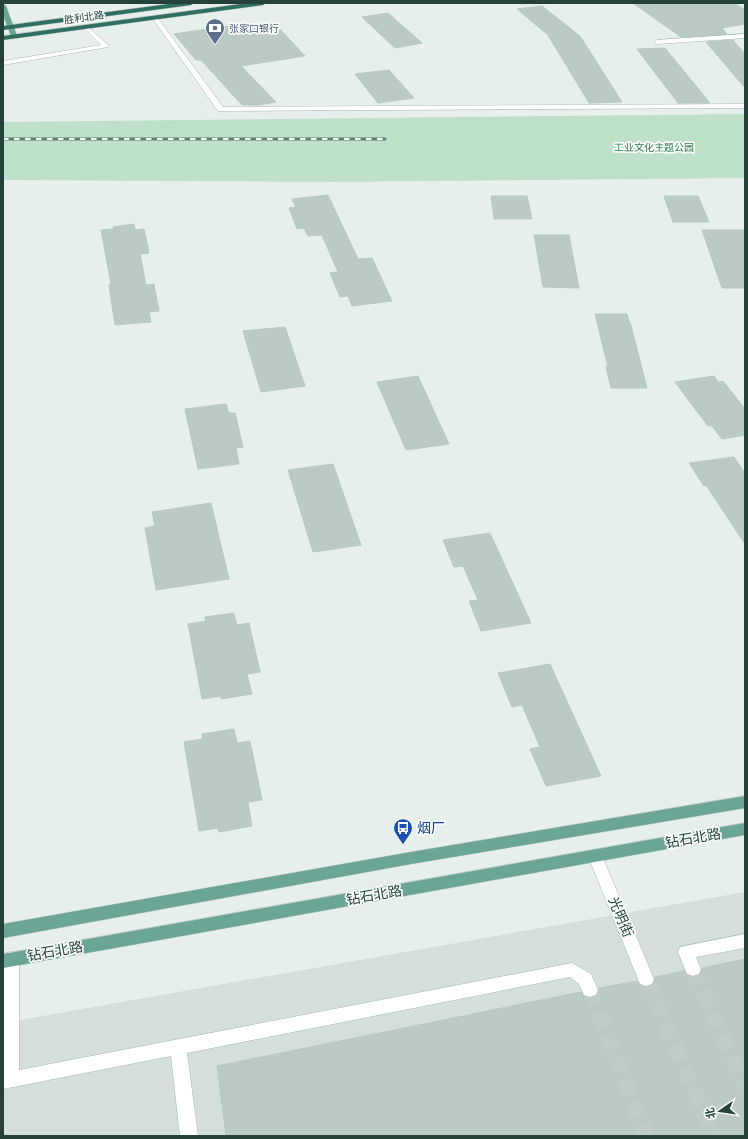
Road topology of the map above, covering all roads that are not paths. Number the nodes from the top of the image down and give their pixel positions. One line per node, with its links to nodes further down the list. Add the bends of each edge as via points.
1 (191, 3): 6 (highway, 胜利北路)
2 (263, 3): 4 (highway, 胜利北路)
3 (3, 6): 6 (main road)
4 (155, 18): 5 (highway, 胜利北路); 12 (street, via 221,109)
5 (86, 27): 7 (highway, 胜利北路); 11 (street, via 106,46)
6 (6, 28): 7 (main road)
7 (14, 36): 9 (highway, 胜利北路)
8 (745, 36): 10 (street)
9 (3, 38)
10 (657, 42)
11 (3, 63)
12 (745, 106)
13 (745, 802): 16 (main road, via 411,858)
14 (745, 829): 15 (main road, 钻石北路)
15 (595, 856): 18 (main road, 钻石北路); 20 (street, 光明街)
16 (3, 931)
17 (745, 941): 19 (street, via 686,952)
18 (7, 960): 23 (street)
19 (693, 969)
20 (646, 979)
21 (590, 990): 22 (street, via 585,979 572,970)
22 (178, 1047): 23 (street); 24 (street)
23 (7, 1080)
24 (189, 1136)

